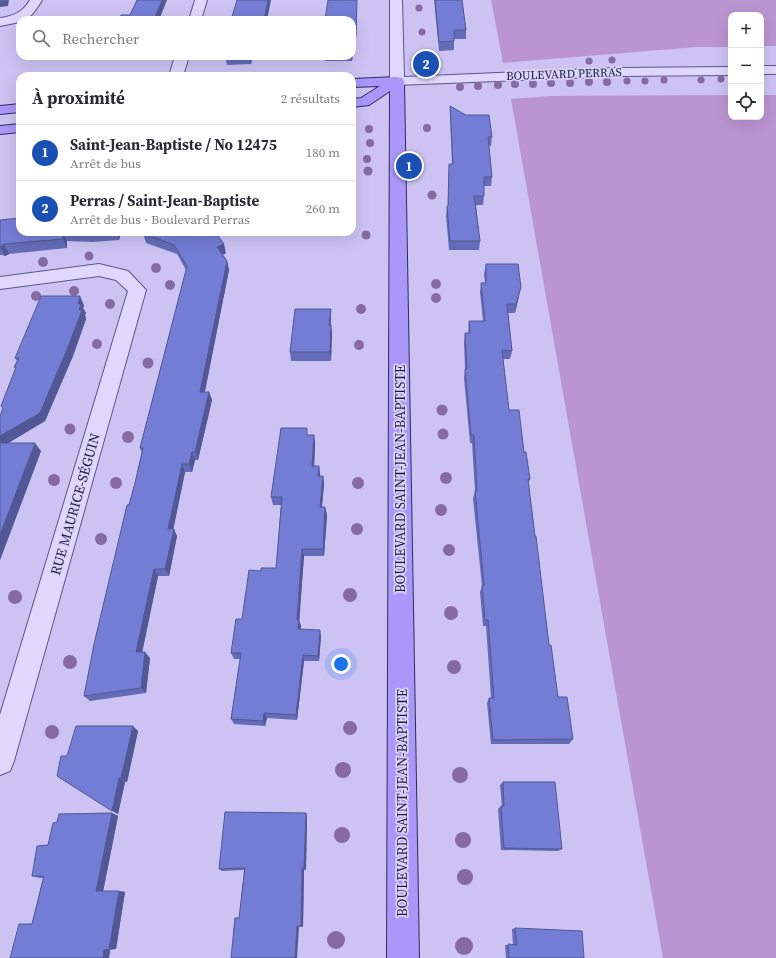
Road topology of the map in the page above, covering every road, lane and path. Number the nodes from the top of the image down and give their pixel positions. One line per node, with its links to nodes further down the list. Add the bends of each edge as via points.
1 (36, 0): 4 (street, via 30,11)
2 (201, 0): 5 (street)
3 (396, 0): 13 (street, BOULEVARD SAINT-JEAN-BAPTISTE)
4 (21, 16)
5 (196, 16)
6 (16, 18): 7 (street)
7 (0, 22)
8 (181, 60): 12 (street)
9 (764, 70): 10 (street)
10 (776, 70)
11 (728, 71): 13 (street, BOULEVARD PERRAS, via 617,72)
12 (177, 72)
13 (397, 81): 14 (main road, BOULEVARD PERRAS); 15 (main road, via 364,102); 22 (main road, BOULEVARD SAINT-JEAN-BAPTISTE)
14 (356, 83)
15 (356, 103)
16 (16, 108): 17 (main road)
17 (0, 110)
18 (16, 128): 19 (main road)
19 (0, 130)
20 (0, 283): 21 (street, RUE MAURICE-SÉGUIN, via 99,270 122,275 137,290)
21 (0, 760)
22 (403, 958)

